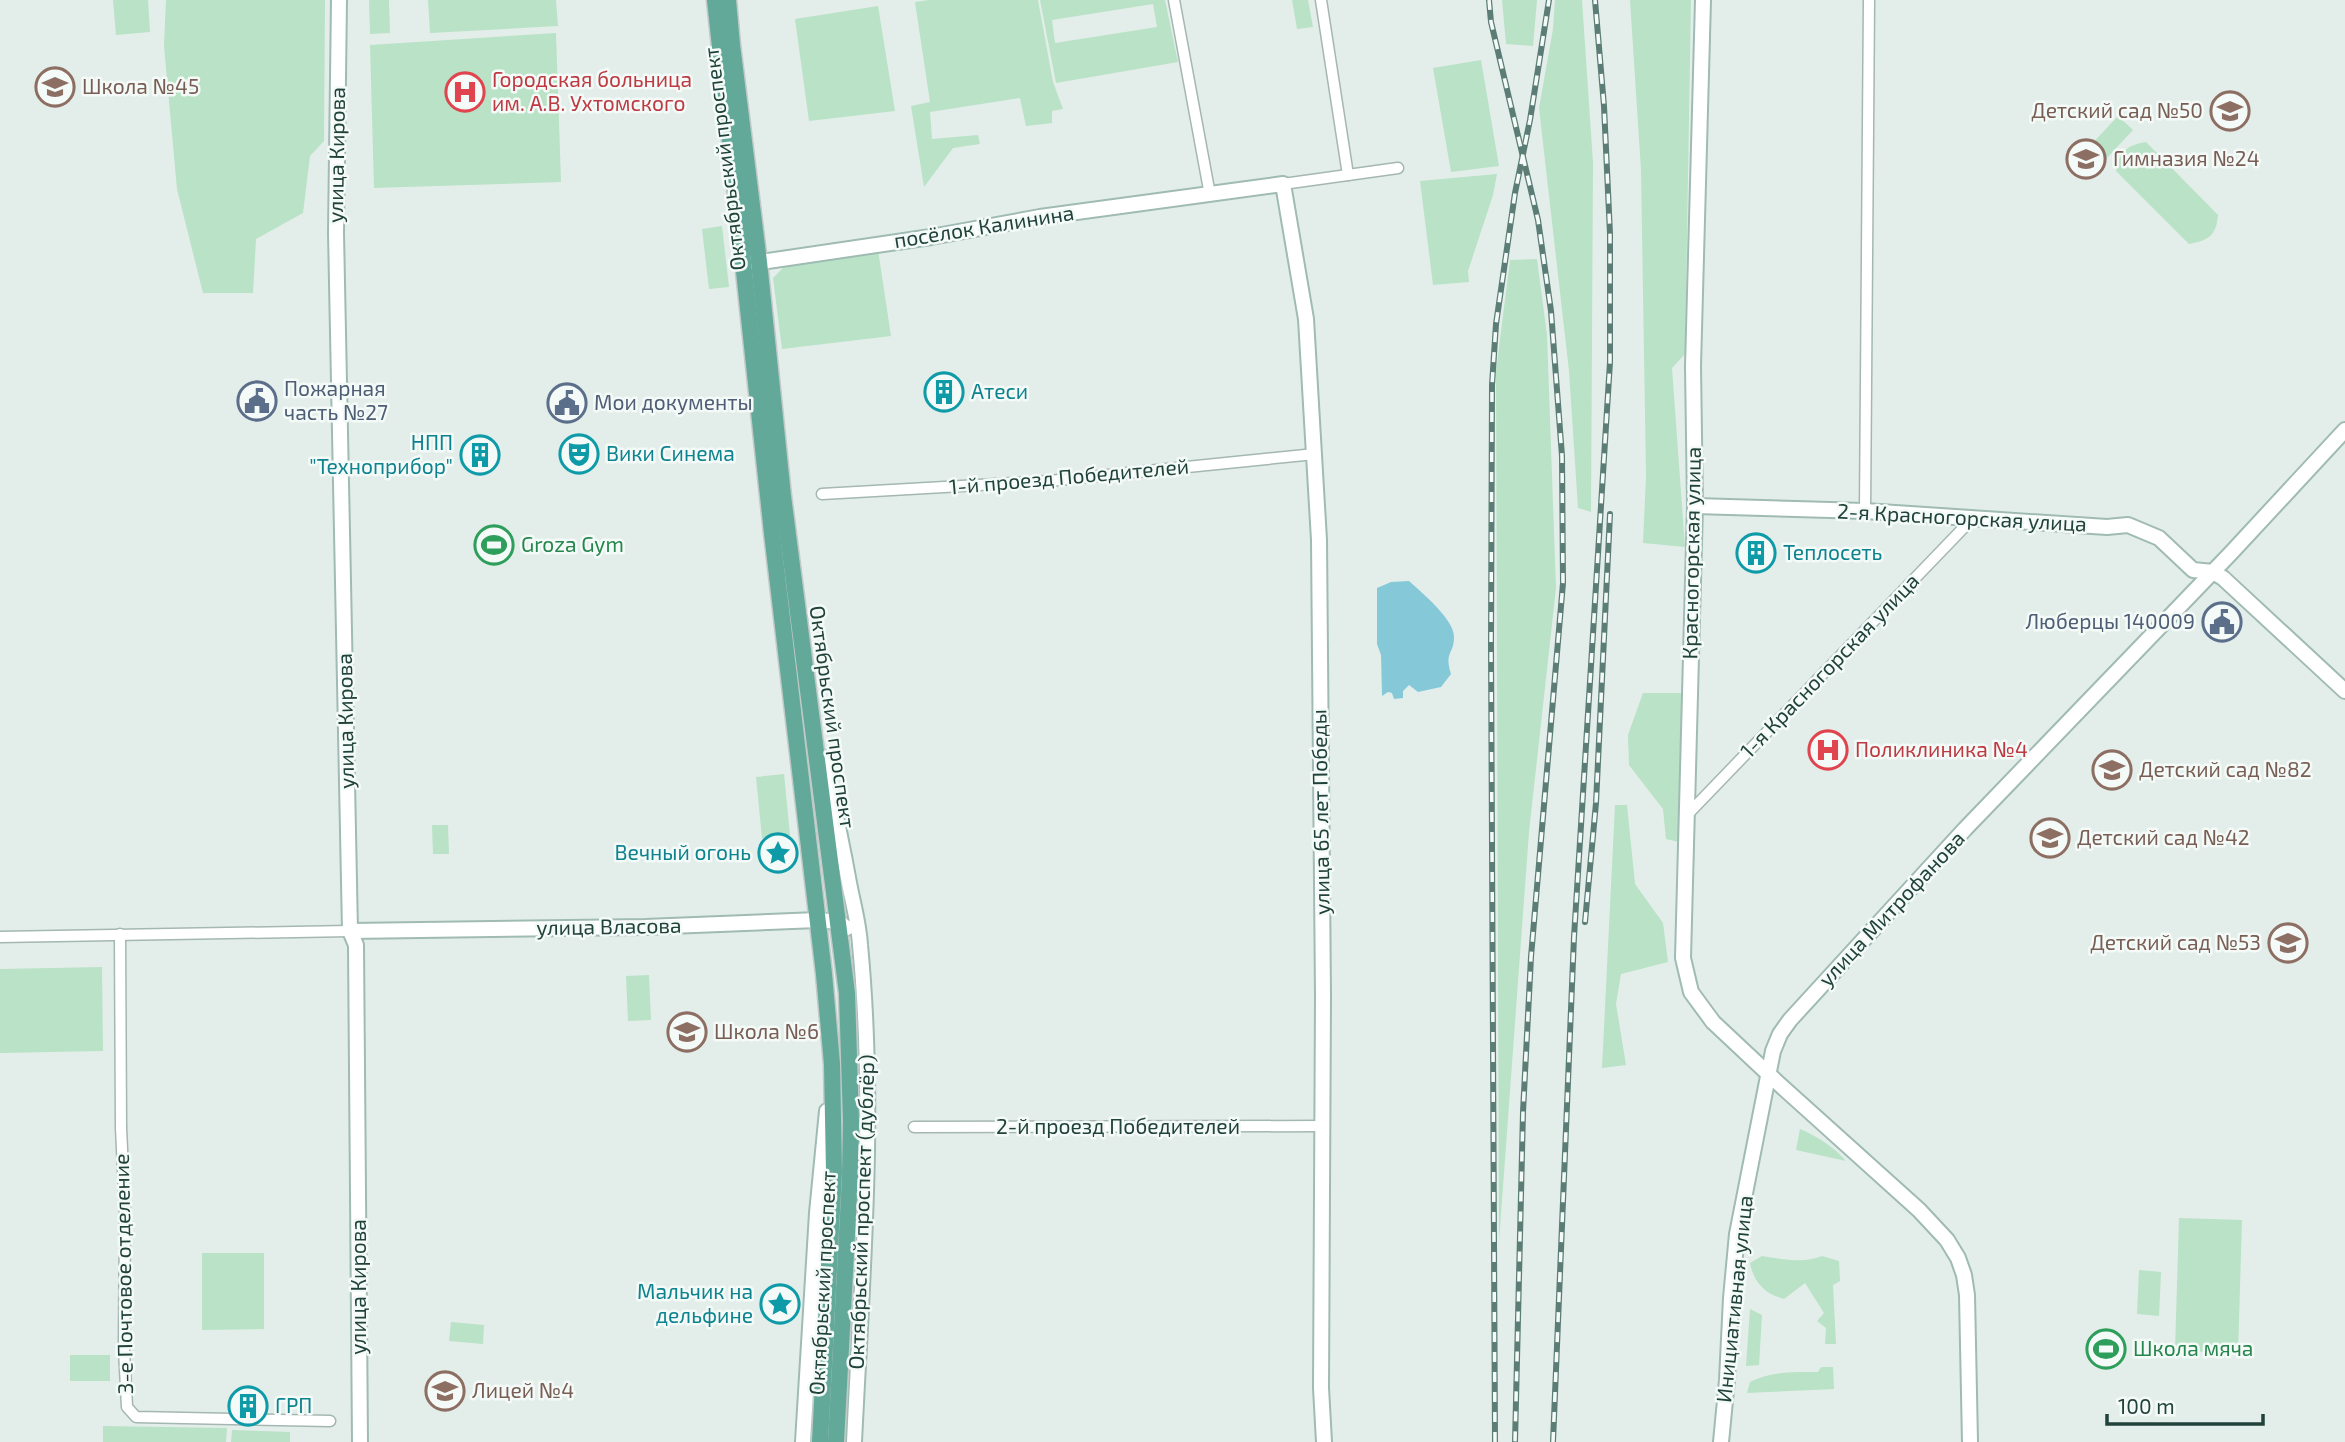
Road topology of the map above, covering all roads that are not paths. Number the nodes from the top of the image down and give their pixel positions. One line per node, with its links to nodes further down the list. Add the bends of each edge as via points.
1 (339, 0): 25 (main road, улица Кирова, via 337,233)
2 (715, 0): 12 (main road, Октябрьский проспект)
3 (728, 0): 12 (main road, Октябрьский проспект)
4 (1174, 0): 11 (street)
5 (1321, 0): 9 (street)
6 (1703, 0): 16 (main road, Красногорская улица, via 1693,366)
7 (1870, 0): 17 (street)
8 (1398, 168): 9 (street, посёлок Калинина)
9 (1348, 175): 10 (street, посёлок Калинина)
10 (1283, 184): 11 (main road, посёлок Калинина); 14 (main road, улица 65 лет Победы, via 1306,319)
11 (1210, 195): 12 (main road, посёлок Калинина)
12 (751, 263): 21 (main road, Октябрьский проспект); 23 (main road, Октябрьский проспект)
13 (2345, 430): 19 (main road, улица Митрофанова)
14 (1315, 454): 15 (street, 1-й проезд Победителей, via 1049,481); 31 (main road, улица 65 лет Победы)
15 (822, 494)
16 (1695, 506): 17 (main road, 2-я Красногорская улица); 22 (main road, Красногорская улица)
17 (1864, 511): 18 (main road, 2-я Красногорская улица)
18 (1973, 518): 19 (main road, 2-я Красногорская улица, via 2128,525 2159,538 2193,570); 22 (street, 1-я Красногорская улица)
19 (2213, 572): 20 (main road, 2-я Красногорская улица); 30 (main road, улица Митрофанова, via 1965,829 1790,1020 1773,1051)
20 (2345, 691)
21 (807, 694): 24 (main road, Октябрьский проспект); 28 (main road, Октябрьский проспект (дублёр))
22 (1686, 815): 30 (main road, Красногорская улица, via 1683,958 1691,992 1713,1022)
23 (817, 920): 24 (main road, улица Власова); 25 (main road, улица Власова); 29 (main road, Октябрьский проспект)
24 (839, 922): 28 (main road); 37 (main road, Октябрьский проспект, via 847,993 851,1121)
25 (351, 931): 26 (street); 34 (main road, улица Кирова, via 356,945)
26 (120, 934): 27 (street); 33 (street, 3-е Почтовое отделение, via 127,1407 136,1416)
27 (0, 937)
28 (860, 942): 38 (main road, Октябрьский проспект (дублёр), via 869,1121)
29 (832, 1064): 35 (main road, Октябрьский проспект (дублёр), via 817,1213); 36 (main road, Октябрьский проспект, via 834,1172)
30 (1769, 1074): 40 (main road, Инициативная улица, via 1737,1238); 41 (main road, via 1919,1210 1958,1258 1967,1295)
31 (1322, 1126): 32 (street, 2-й проезд Победителей); 39 (main road, улица 65 лет Победы)
32 (914, 1127)
33 (330, 1421)
34 (360, 1442)
35 (803, 1442)
36 (820, 1442)
37 (836, 1442)
38 (853, 1442)
39 (1324, 1442)
40 (1721, 1442)
41 (1970, 1442)

